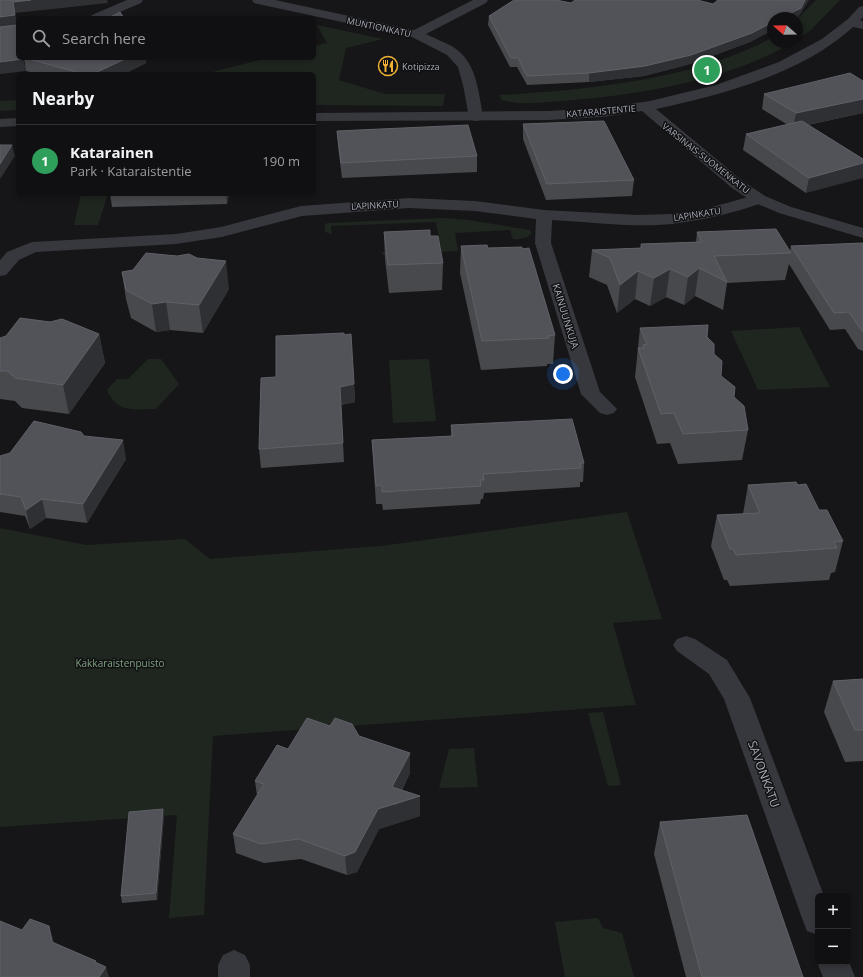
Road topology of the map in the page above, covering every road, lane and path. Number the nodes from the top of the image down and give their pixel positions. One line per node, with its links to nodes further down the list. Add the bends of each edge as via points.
1 (138, 0): 5 (street)
2 (258, 0): 7 (street, MUNTIONKATU)
3 (482, 0): 7 (street)
4 (863, 10): 6 (street, KATARAISTENTIE)
5 (101, 16)
6 (858, 24): 8 (street, KATARAISTENTIE, via 784,66 727,86)
7 (416, 34): 10 (street, MUNTIONKATU, via 452,52 464,66)
8 (644, 107): 10 (street, KATARAISTENTIE, via 549,116); 13 (street, VARSINAIS-SUOMENKATU, via 738,185)
9 (316, 117): 10 (street, KATARAISTENTIE)
10 (476, 117)
11 (16, 122): 12 (street)
12 (0, 123)
13 (759, 199): 14 (street, LAPINKATU, via 705,214 671,219 637,220); 15 (street, VARSINAIS-SUOMENKATU, via 812,219)
14 (544, 215): 16 (street, LAPINKATU, via 475,206 416,204 301,211 222,232 176,239 32,247 13,256); 17 (street, KAINUUNKUJA, via 543,243 591,394)
15 (863, 232)
16 (0, 272)
17 (607, 409)
18 (686, 645): 19 (street, SAVONKATU, via 718,667 737,698)
19 (815, 913)
20 (834, 965): 21 (street)
21 (839, 977)

